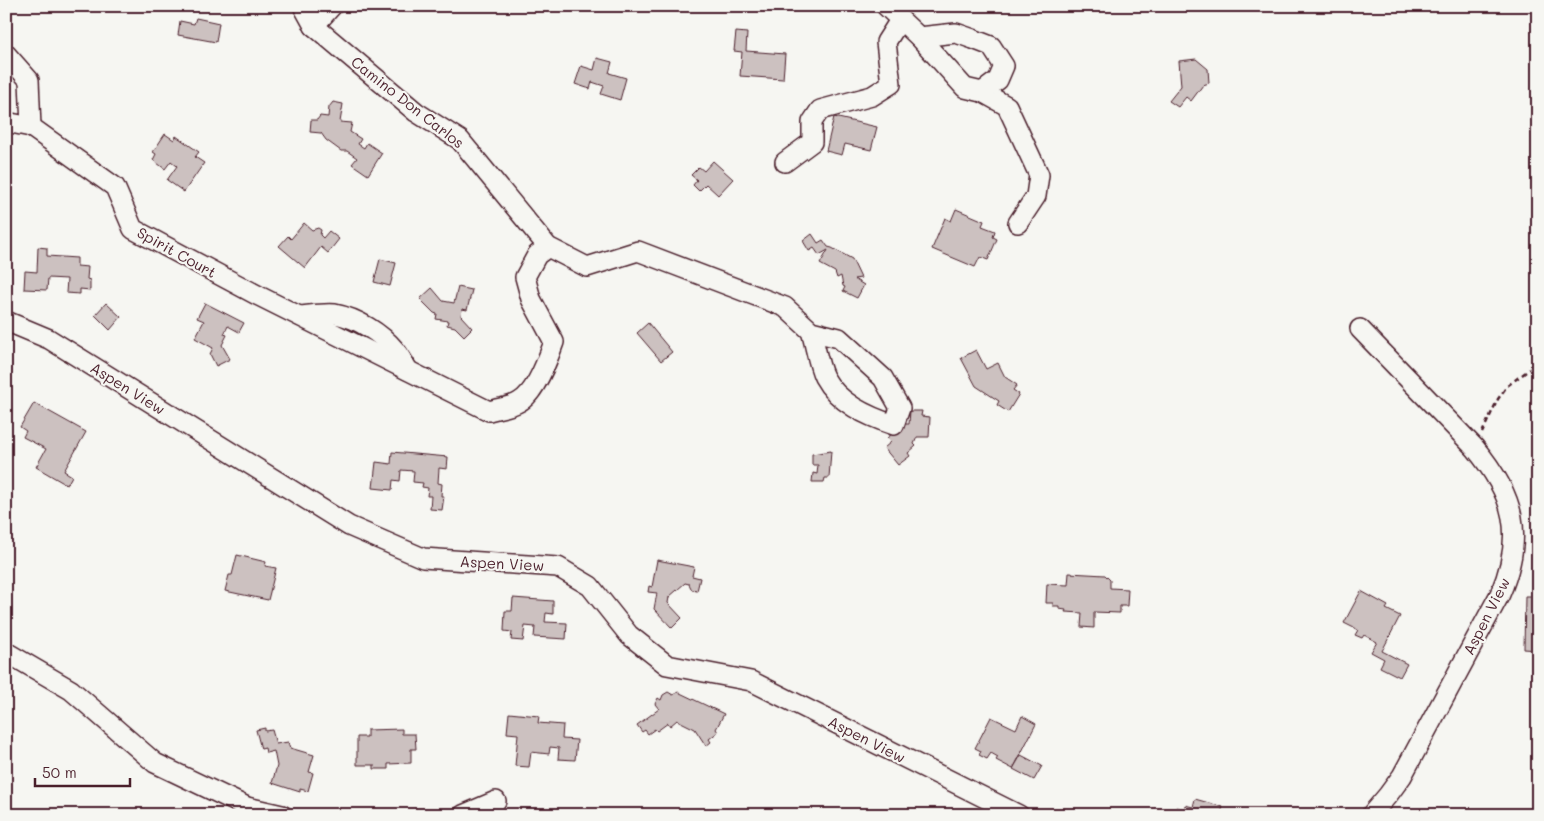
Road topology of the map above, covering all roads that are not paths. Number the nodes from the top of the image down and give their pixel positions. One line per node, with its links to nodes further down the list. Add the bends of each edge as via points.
1 (303, 6): 5 (street, Camino Don Carlos)
2 (332, 6): 5 (street)
3 (886, 6): 4 (street)
4 (900, 20): 6 (street); 11 (street, via 886,42 891,84 872,96 820,110 812,122 812,142)
5 (314, 26): 13 (street, Camino Don Carlos, via 416,112 460,140)
6 (919, 37): 8 (street, via 965,88); 8 (street, via 956,33 991,46 1004,66 998,80)
7 (6, 54): 10 (street, via 29,80)
8 (982, 92): 12 (street, via 1007,106 1039,175 1036,196)
9 (6, 122): 10 (street, Spirit Court)
10 (31, 127): 13 (street, Spirit Court, via 115,187 133,229 489,411 520,402 543,371 554,342 531,299 524,277 537,255)
11 (785, 162)
12 (1018, 223)
13 (548, 247): 16 (street, via 588,267 638,251 785,307)
14 (6, 321): 21 (street, Aspen View, via 48,339 349,526 423,558 558,566 590,586 629,635 666,665 751,681)
15 (1360, 329): 22 (street, Aspen View, via 1492,468 1509,503 1513,529 1510,566 1500,594 1409,763)
16 (811, 331): 16 (street, via 824,376 840,398 866,415 894,425 900,408 883,378 840,338)
17 (6, 652): 19 (street, via 71,690 155,764 247,807)
18 (496, 801): 20 (street)
19 (282, 815)
20 (462, 815)
21 (1018, 815)
22 (1371, 815)

